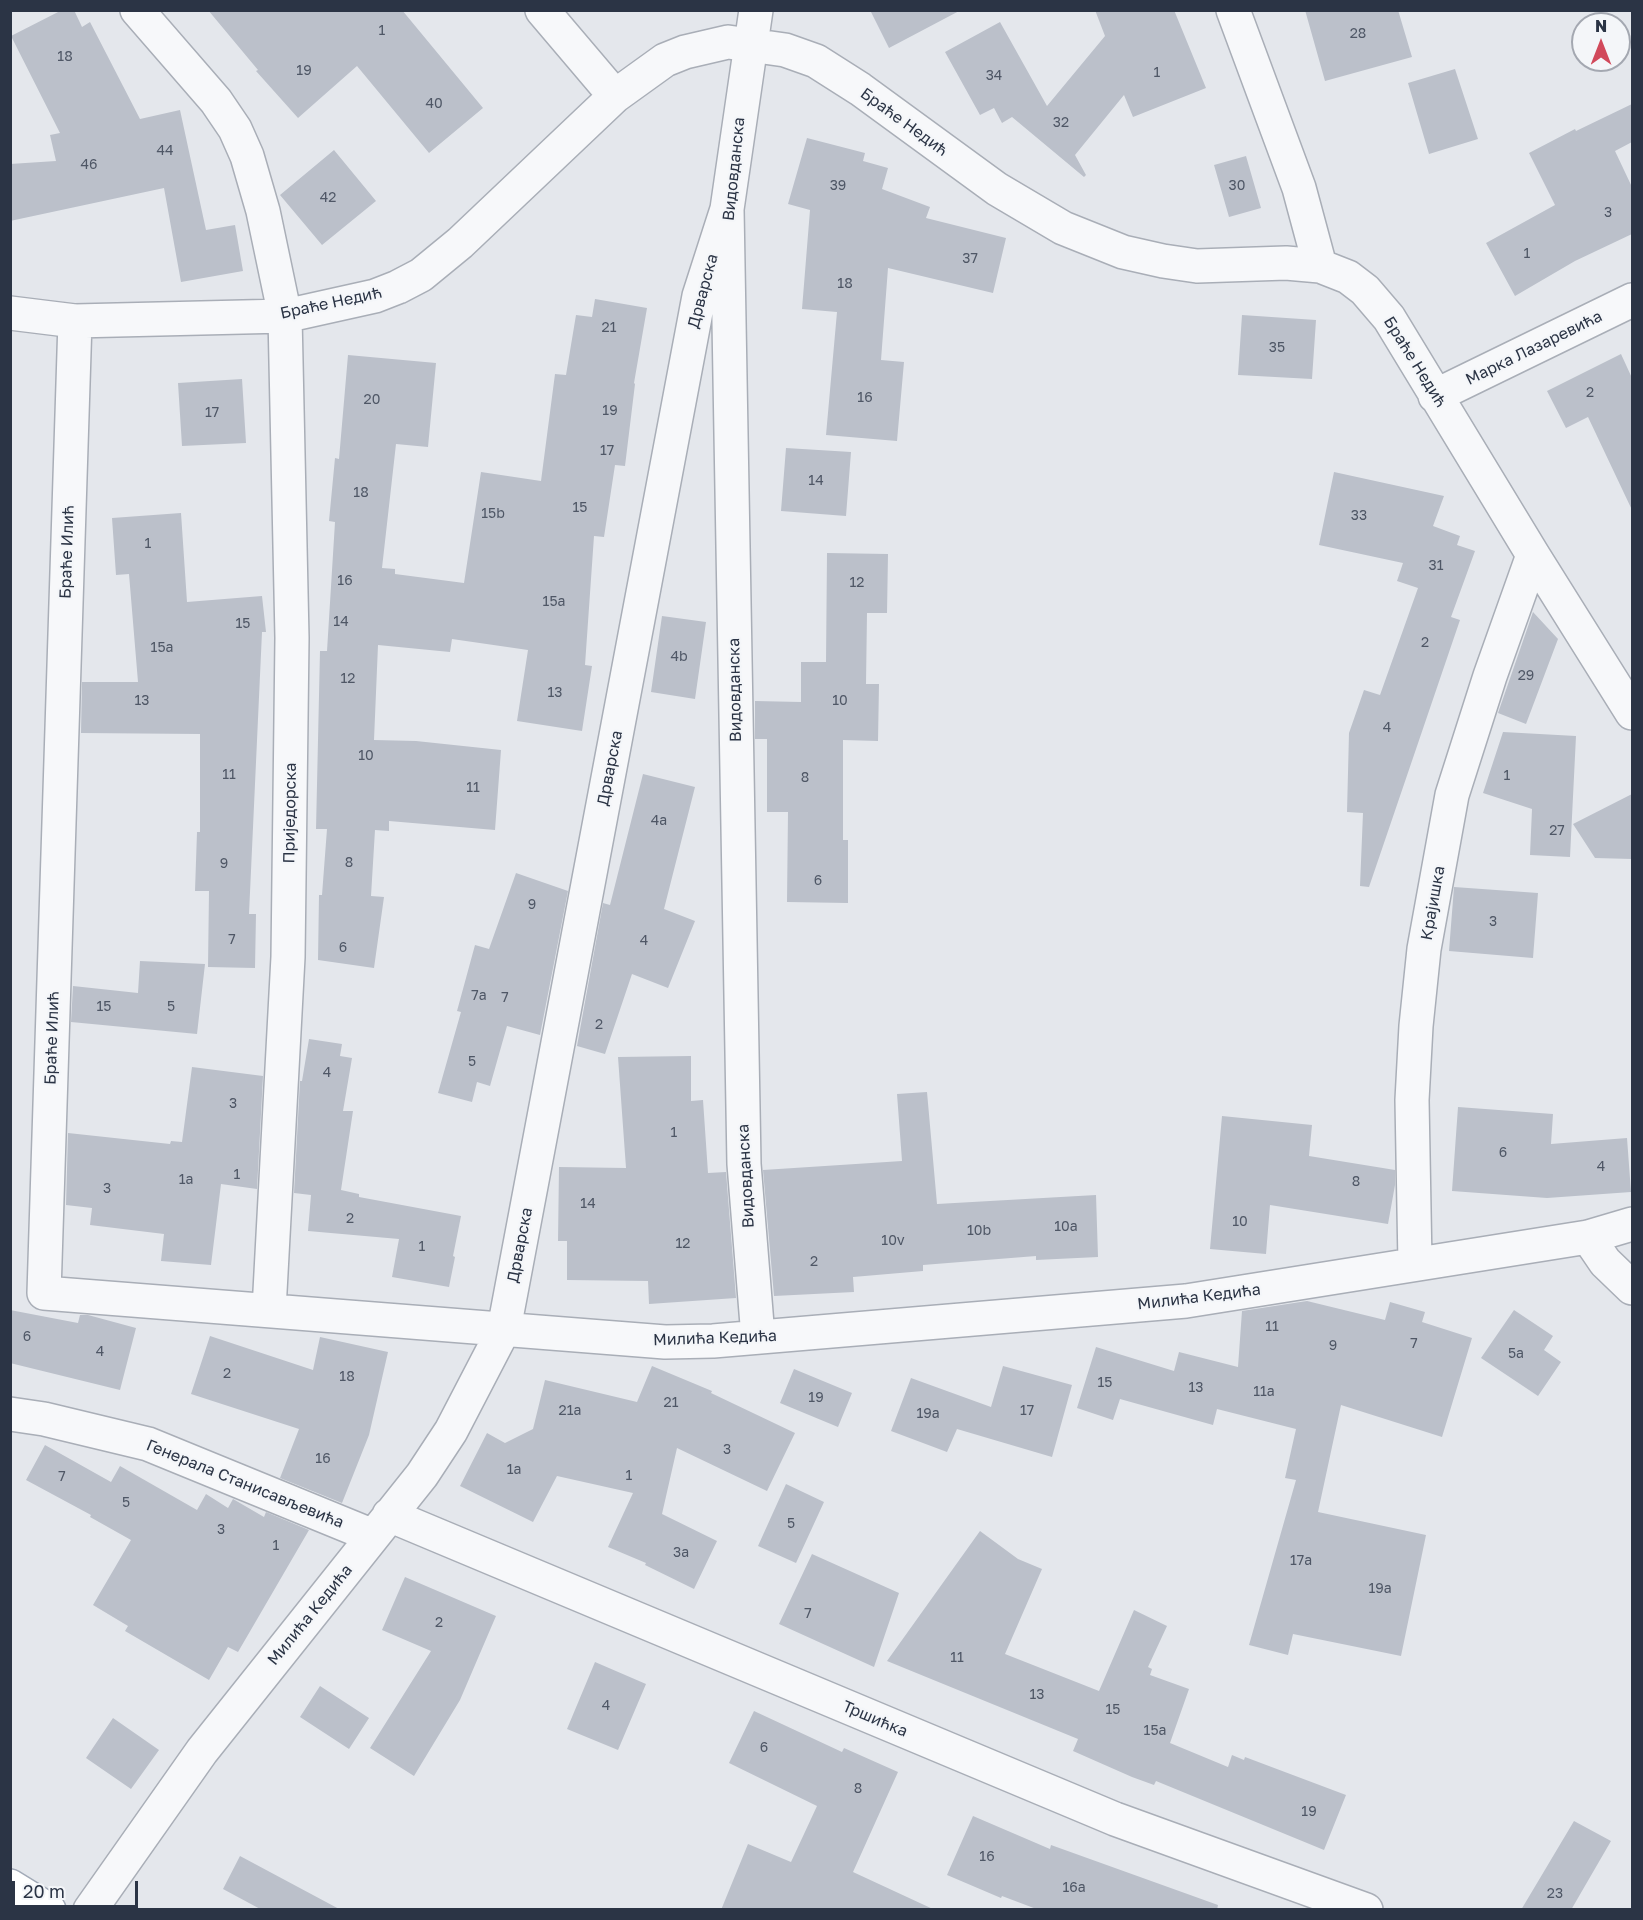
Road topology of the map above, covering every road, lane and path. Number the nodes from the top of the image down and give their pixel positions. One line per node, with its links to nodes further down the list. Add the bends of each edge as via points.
1 (137, 10): 11 (street, Приједорска, via 216,101 235,129 263,211)
2 (542, 10): 6 (street)
3 (756, 10): 5 (street, Видовданска)
4 (1233, 10): 8 (street, via 1299,188)
5 (750, 44): 6 (street, Браће Недић, via 728,42 685,52 666,60); 7 (street, Видовданска); 8 (street, Браће Недић, via 816,61 997,189 1063,228 1123,252 1197,266)
6 (615, 96): 11 (street, Браће Недић, via 421,275 375,296)
7 (727, 209): 21 (street, Дрварска, via 699,296); 22 (street, Видовданска, via 744,1164)
8 (1320, 266): 13 (street, Браће Недић, via 1348,277 1365,290 1389,318)
9 (1632, 300): 13 (street, Марка Лазаревића)
10 (10, 313): 12 (street, Браће Недић)
11 (285, 316): 12 (street, Браће Недић); 20 (street, Приједорска, via 292,638 288,957)
12 (75, 321): 20 (street, Браће Илић, via 44,1293)
13 (1435, 396): 14 (street, Браће Недић)
14 (1533, 555): 15 (street, Браће Недић); 18 (street, Крајишка, via 1452,795 1424,949 1412,1100)
15 (1632, 713)
16 (1632, 1224): 17 (street, Милића Кедића)
17 (1588, 1237): 18 (street, Милића Кедића); 19 (street, via 1605,1262)
18 (1415, 1264): 22 (street, Милића Кедића, via 1186,1301)
19 (1632, 1288)
20 (269, 1310): 21 (street, Браће Илић)
21 (504, 1329): 22 (street, Милића Кедића, via 665,1342); 24 (street, Милића Кедића, via 451,1431)
22 (758, 1337)
23 (10, 1414): 24 (street, Генерала Станисављевића, via 148,1444)
24 (381, 1526): 27 (street, Милића Кедића, via 202,1751); 28 (street, Тршићка, via 1115,1819)
25 (10, 1886): 26 (main road)
26 (49, 1910)
27 (90, 1910)
28 (1366, 1910)

